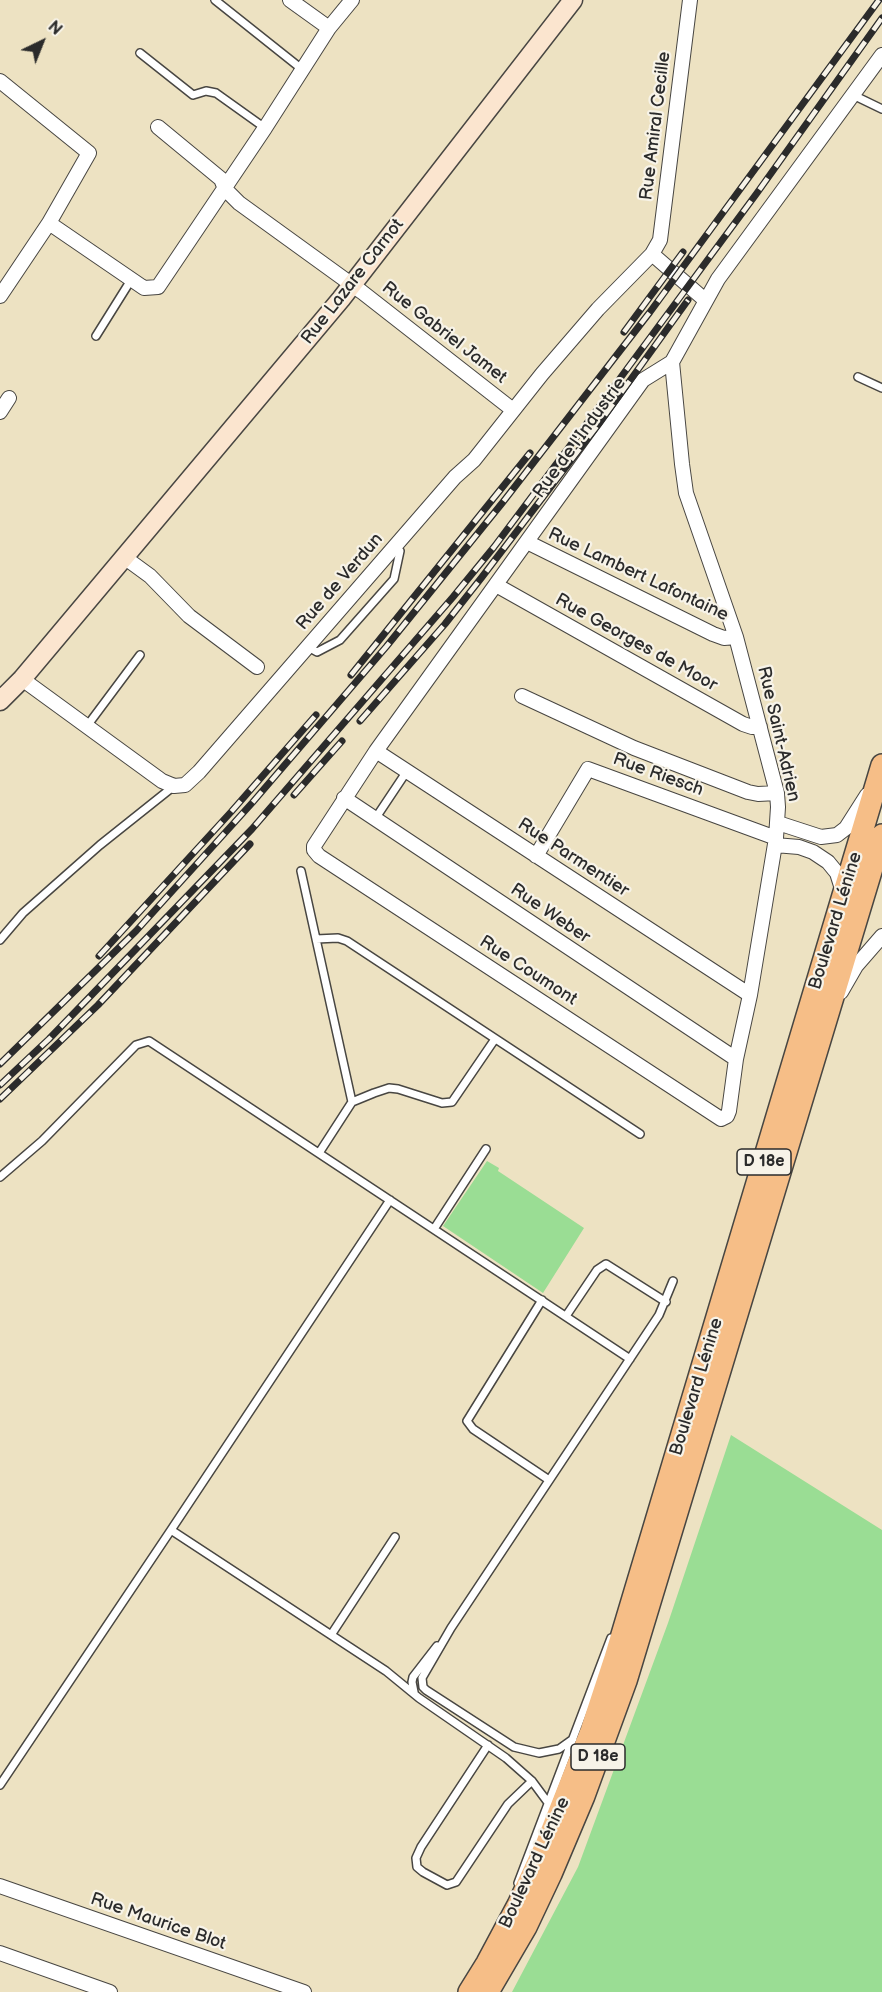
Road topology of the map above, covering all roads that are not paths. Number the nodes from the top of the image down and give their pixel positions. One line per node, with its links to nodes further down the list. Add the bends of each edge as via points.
1 (215, 0): 9 (lane)
2 (290, 0): 6 (street)
3 (352, 0): 6 (street)
4 (573, 0): 19 (street, Rue Lazare Carnot)
5 (690, 0): 17 (street, Rue Amiral Cecille, via 660,240)
6 (329, 28): 9 (street)
7 (141, 54): 14 (lane, via 193,94 216,93)
8 (882, 55): 11 (street)
9 (303, 70): 14 (street)
10 (0, 81): 16 (street, via 89,153)
11 (853, 95): 12 (lane); 21 (street)
12 (882, 109)
13 (158, 127): 15 (street, Rue Gabriel Jamet, via 221,179)
14 (265, 128): 15 (street)
15 (225, 189): 18 (street, via 158,287 144,288); 19 (street, Rue Gabriel Jamet)
16 (49, 223): 18 (street); 20 (street)
17 (652, 254): 21 (street); 27 (street, Rue de Verdun, via 598,309)
18 (131, 279): 22 (lane)
19 (352, 285): 27 (street, Rue Gabriel Jamet); 31 (street, Rue Lazare Carnot)
20 (2, 287)
21 (705, 300): 23 (street)
22 (96, 336)
23 (672, 362): 29 (street, Rue de l'Industrie, via 643,380); 33 (street, Rue Saint-Adrien, via 686,493)
24 (858, 377): 25 (lane)
25 (882, 388)
26 (9, 398): 28 (street)
27 (513, 410): 30 (street, Rue de Verdun, via 474,460)
28 (0, 412)
29 (527, 542): 32 (street, Rue de l'Industrie); 33 (street, Rue Lambert Lafontaine, via 713,634)
30 (395, 546): 34 (street, Rue de Verdun); 34 (lane, via 400,551 394,579 340,640 317,652)
31 (124, 557): 36 (street, via 150,576 189,616); 37 (street, Rue Lazare Carnot)
32 (496, 585): 41 (street, Rue Georges de Moor, via 743,724); 42 (street, Rue de l'Industrie)
33 (736, 637): 41 (street, Rue Saint-Adrien)
34 (308, 646): 45 (street, Rue de Verdun, via 199,772 185,785)
35 (140, 656): 40 (lane)
36 (257, 667)
37 (22, 679): 39 (street, Rue Lazare Carnot); 40 (street)
38 (522, 696): 46 (street, via 634,748 748,792)
39 (0, 701)
40 (87, 726): 45 (street)
41 (760, 727): 46 (street, Rue Saint-Adrien)
42 (376, 751): 44 (street, Rue Parmentier); 47 (street, Rue de l'Industrie)
43 (881, 769): 49 (street, via 851,821 837,835 821,837); 55 (main road, Boulevard Lénine / D 18e)
44 (407, 771): 48 (lane); 53 (street, Rue Parmentier)
45 (174, 786): 58 (lane, via 91,853)
46 (777, 794): 49 (street, Rue Saint-Adrien)
47 (344, 798): 48 (street, Rue Weber); 52 (street, Rue de l'Industrie)
48 (375, 819): 62 (street, Rue Weber)
49 (778, 823): 51 (street, Rue Saint-Adrien)
50 (882, 836): 60 (main road, Boulevard Lénine / D 18e)
51 (775, 841): 53 (street, Rue Riesch, via 588,769); 55 (street, via 813,852 828,862 837,873); 59 (street, Rue Saint-Adrien)
52 (314, 850): 64 (street, Rue Coumont)
53 (536, 856): 59 (street, Rue Parmentier)
54 (301, 871): 57 (lane)
55 (844, 894): 79 (main road, Boulevard Lénine / D 18e)
56 (882, 936): 60 (street, via 856,966)
57 (316, 939): 61 (lane, via 347,941); 63 (lane)
58 (0, 940)
59 (750, 995): 62 (street, Rue Saint-Adrien)
60 (830, 1012): 94 (main road, Boulevard Lénine / D 18e, via 626,1681 551,1874)
61 (495, 1039): 63 (lane, via 452,1102 442,1103 389,1088); 65 (lane)
62 (736, 1059): 64 (street, Rue Saint-Adrien, via 729,1111)
63 (352, 1102): 67 (lane)
64 (724, 1119)
65 (640, 1134)
66 (486, 1149): 70 (lane)
67 (319, 1153): 68 (lane, via 149,1041 136,1044 42,1141); 69 (lane)
68 (0, 1177)
69 (390, 1200): 70 (lane); 77 (lane)
70 (434, 1229): 72 (lane)
71 (673, 1281): 73 (lane)
72 (542, 1300): 74 (lane); 76 (lane, via 467,1421)
73 (666, 1302): 74 (lane, via 606,1264 597,1270); 75 (lane)
74 (566, 1316): 75 (lane)
75 (630, 1359): 76 (lane)
76 (549, 1480): 80 (lane)
77 (171, 1530): 81 (lane); 86 (lane)
78 (395, 1537): 81 (lane)
79 (632, 1602): 83 (lane, via 609,1642); 89 (main road, Boulevard Lénine / D 18e, via 568,1791)
80 (448, 1632): 82 (lane, via 413,1677); 83 (lane, via 422,1678 426,1690 514,1747 529,1752 559,1749)
81 (331, 1635): 82 (lane)
82 (414, 1694): 84 (lane)
83 (573, 1739): 87 (lane)
84 (488, 1745): 85 (lane); 85 (lane, via 421,1847 416,1858 417,1867 423,1872 447,1885 456,1882 508,1804)
85 (532, 1781): 87 (lane)
86 (0, 1785)
87 (549, 1804): 89 (lane)
88 (0, 1886): 92 (street, Rue Maurice Blot)
89 (500, 1938): 93 (main road, Boulevard Lénine / D 18e)
90 (0, 1953): 91 (street)
91 (110, 1992)
92 (304, 1992)
93 (469, 1992)
94 (488, 1992)

